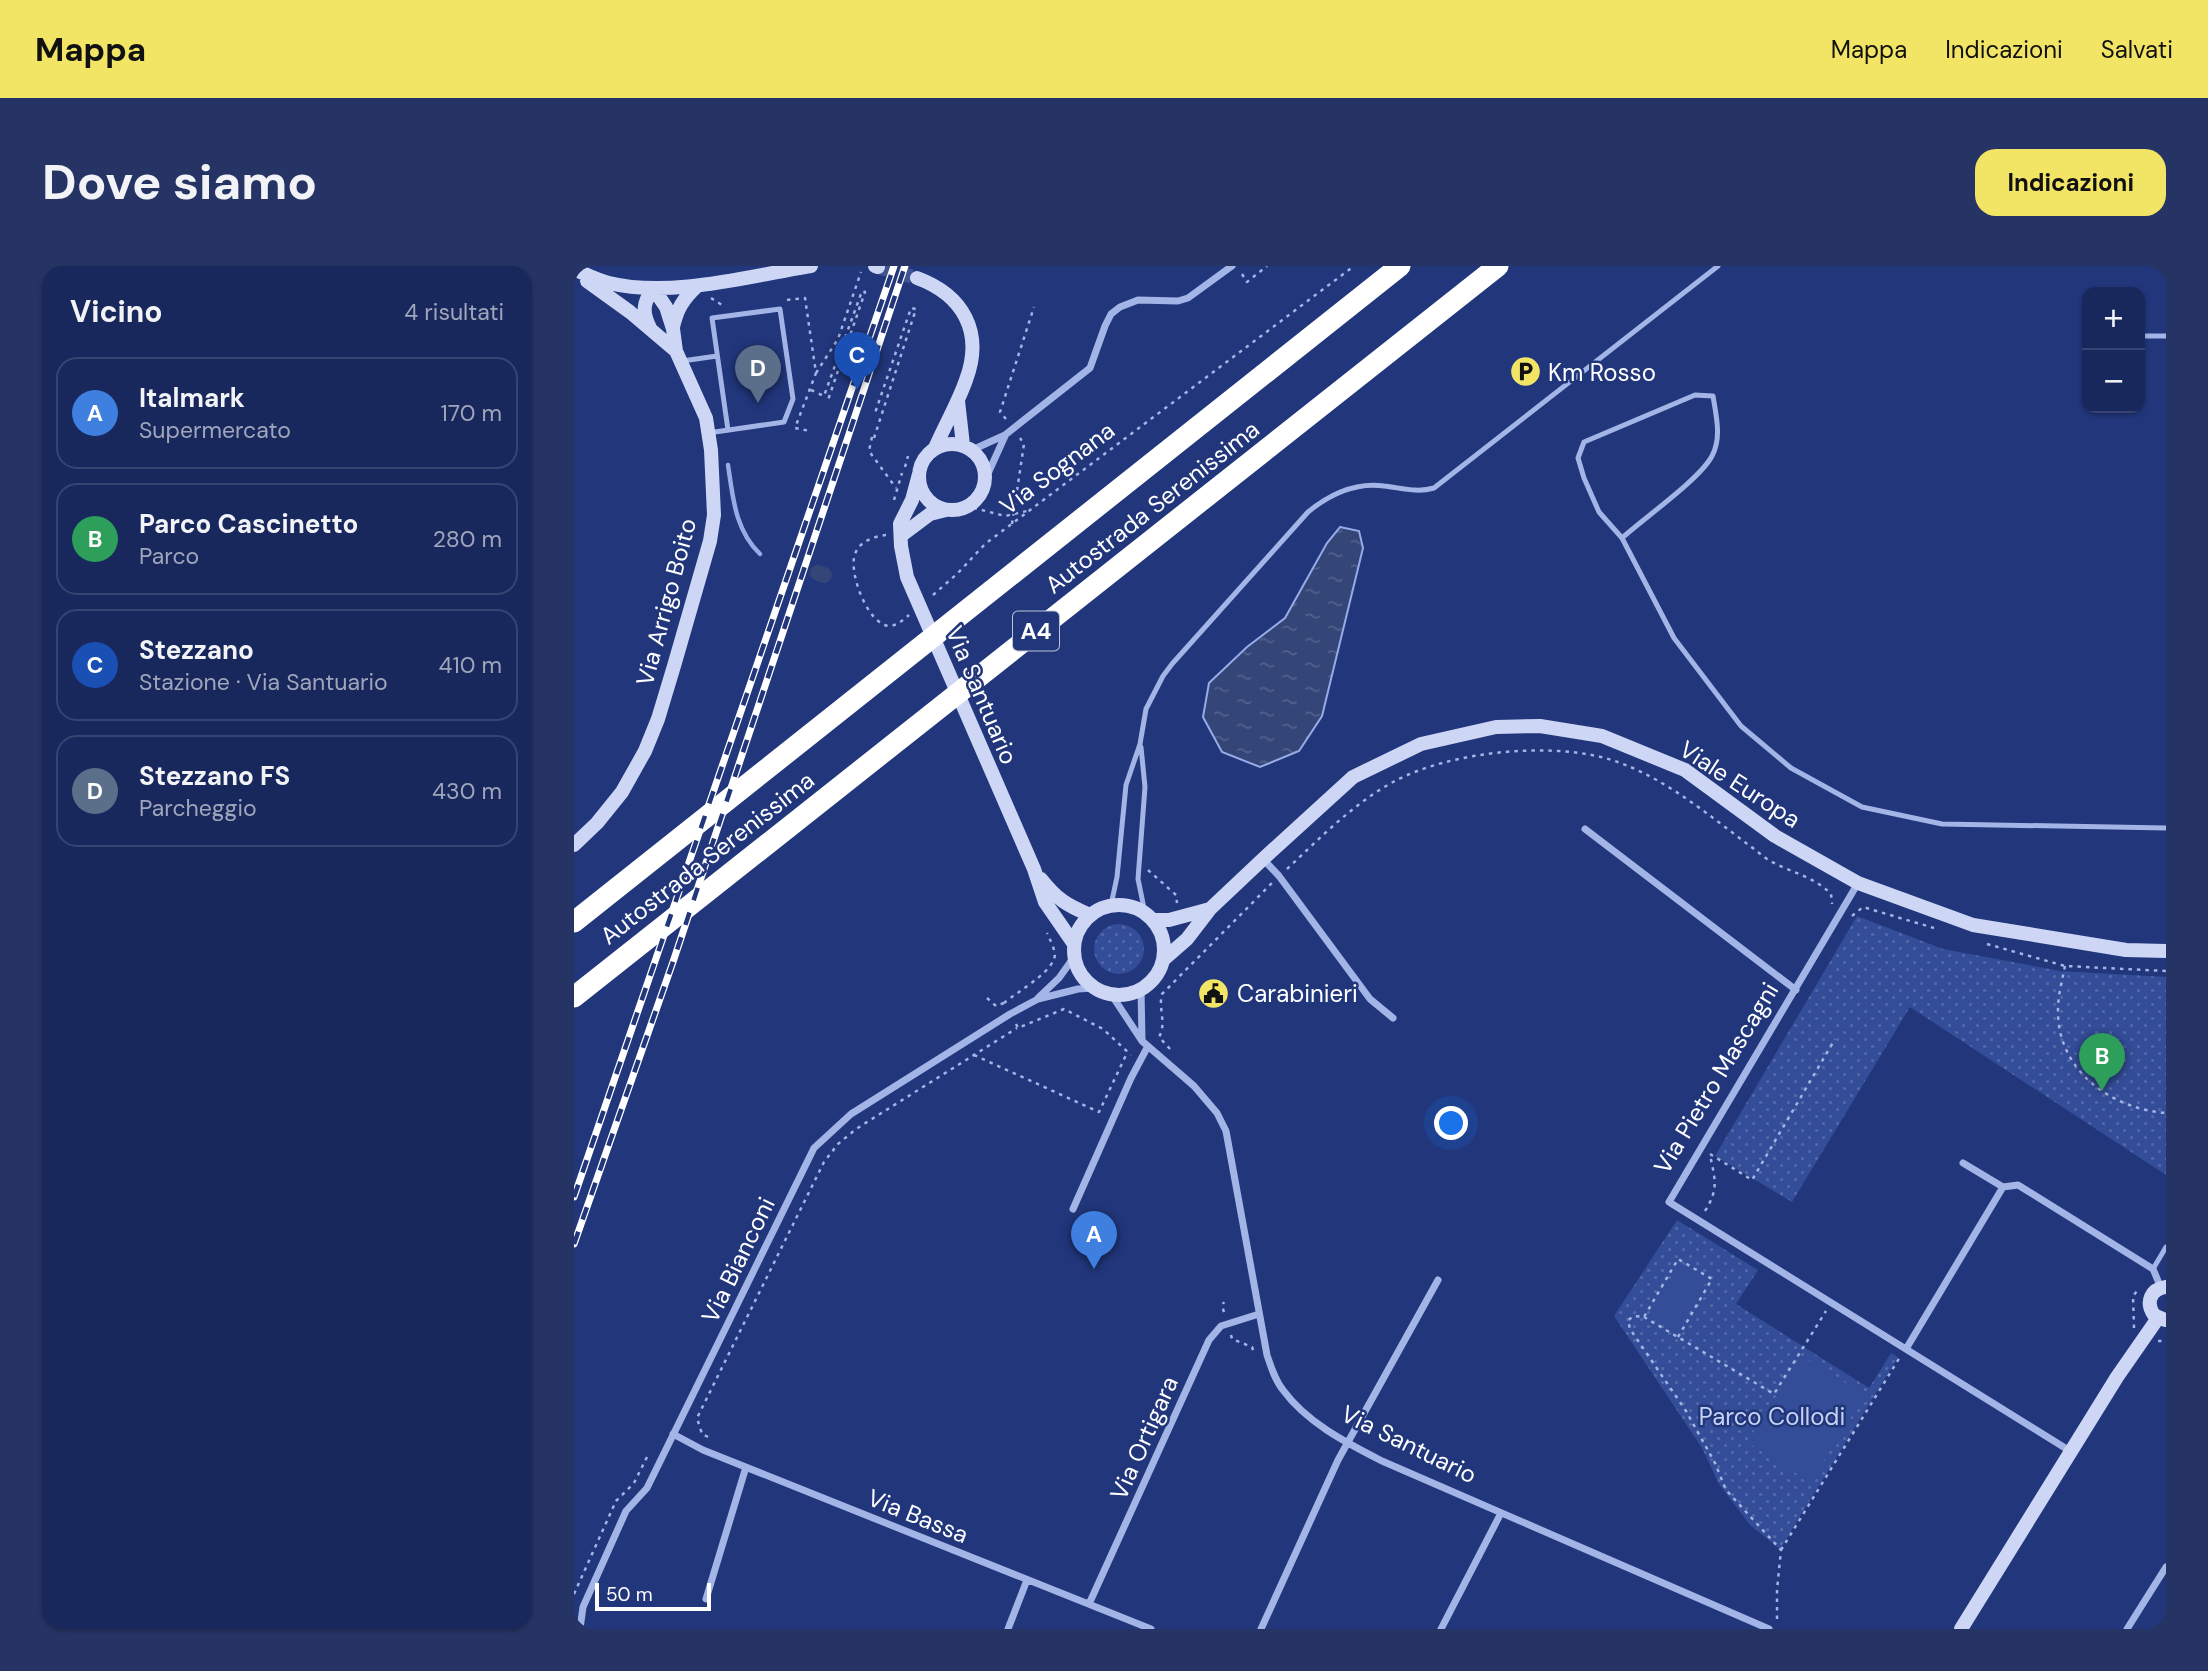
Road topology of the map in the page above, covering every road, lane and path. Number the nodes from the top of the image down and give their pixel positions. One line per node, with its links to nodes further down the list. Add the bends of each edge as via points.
1 (811, 266): 11 (street)
2 (863, 266): 19 (path, via 838,339)
3 (1234, 266): 4 (path, via 1247,282); 26 (street, via 1188,298 1138,300 1120,307 1105,326 1090,368)
4 (1267, 266)
5 (1354, 266): 34 (path, Via Sognana)
6 (1400, 266): 52 (highway, Autostrada Serenissima / A4)
7 (1498, 266): 65 (highway, Autostrada Serenissima / A4)
8 (1718, 266): 39 (lane, via 1434,488 1410,491 1367,485 1321,501 1163,676 1146,709)
9 (574, 271): 12 (street, via 606,282); 14 (street, Via Arrigo Boito)
10 (917, 278): 22 (street, Via Santuario, via 952,298 962,308 971,332 971,360)
11 (698, 285): 12 (street); 13 (street, via 680,304)
12 (653, 288): 13 (street, Via Arrigo Boito); 14 (street, via 644,310)
13 (673, 329): 17 (street, Via Arrigo Boito)
14 (652, 332): 17 (street, Via Arrigo Boito)
15 (2145, 336): 16 (lane)
16 (2166, 337)
17 (678, 356): 18 (lane); 25 (street, Via Arrigo Boito, via 696,392)
18 (717, 356): 24 (lane); 24 (lane, via 712,318 780,309 793,399 784,422)
19 (816, 373)
20 (811, 390): 21 (path, via 824,396 865,292)
21 (828, 400)
22 (957, 400): 27 (street, Via Santuario); 28 (street, Via Santuario)
23 (875, 413): 31 (path, via 911,308 916,309 869,451)
24 (728, 430): 25 (lane)
25 (708, 433): 42 (street, Via Arrigo Boito, via 714,485 710,541 658,719 622,792)
26 (1005, 435): 28 (street); 30 (street)
27 (935, 448): 28 (street, via 953,443); 29 (street, Via Santuario, via 921,464)
28 (967, 448): 30 (street, Via Santuario, via 984,468)
29 (919, 474): 33 (street, via 923,493); 35 (street, Via Santuario)
30 (986, 478): 32 (street, via 980,496)
31 (897, 489)
32 (965, 508): 33 (street); 34 (path, via 1005,516)
33 (946, 510): 35 (street)
34 (1029, 511): 37 (path, Via Sognana, via 985,544)
35 (895, 535): 38 (path, via 863,543 855,554 854,571 867,611 888,626); 44 (street, Via Santuario, via 907,577)
36 (1622, 538): 36 (lane, via 1599,512 1584,478 1578,458 1584,442 1695,395 1713,396 1718,430 1713,455 1698,474); 40 (lane, via 1674,638 1741,726 1791,768 1862,807 1942,824)
37 (931, 596)
38 (915, 610)
39 (1140, 744): 47 (lane, via 1126,785); 51 (lane, via 1145,787 1138,879)
40 (2166, 828)
41 (1584, 830): 63 (street)
42 (574, 845)
43 (1263, 859): 45 (street); 46 (street, Viale Europa, via 1353,777 1421,744 1496,727 1540,726 1602,736 1685,770 1775,836); 48 (street, Viale Europa)
44 (1034, 869): 50 (street, Via Santuario, via 1056,897); 55 (street, Via Santuario, via 1045,902)
45 (1279, 876): 49 (path, via 1352,808 1394,781 1465,757 1514,751 1567,753 1605,758 1690,801 1768,859 1822,884 1831,894 1832,908); 69 (street, via 1370,999); 75 (path, via 1162,994 1164,1029 1159,1038 1171,1048)
46 (1858, 883): 49 (street, Via Pietro Mascagni); 56 (street, Viale Europa, via 1973,925 2126,950)
47 (1111, 905): 50 (street); 51 (street, via 1123,904)
48 (1210, 909): 51 (street, Viale Europa, via 1169,920); 57 (street, Viale Europa)
49 (1840, 914): 53 (path, via 1851,917 1863,907); 63 (street, Via Pietro Mascagni)
50 (1090, 915): 55 (street, via 1082,923)
51 (1149, 917): 57 (street, via 1161,932)
52 (574, 922)
53 (1940, 930)
54 (1977, 941): 58 (path)
55 (1074, 951): 61 (street, Via Santuario, via 1078,970); 67 (street, Via Bianconi, via 1059,978)
56 (2166, 951)
57 (1163, 960): 62 (street)
58 (2065, 966): 59 (path); 77 (path, via 2058,1012 2063,1042 2074,1064 2111,1098)
59 (2166, 971)
60 (1043, 973): 66 (path, via 1004,1003 996,1006)
61 (1094, 988): 64 (street); 67 (street, Via Bianconi)
62 (1141, 989): 64 (street); 72 (street)
63 (1796, 990): 81 (street, Via Pietro Mascagni, via 1669,1202)
64 (1111, 994): 72 (street, Via Santuario)
65 (574, 997)
66 (987, 999)
67 (1038, 999): 68 (street, Via Bianconi)
68 (1010, 1014): 70 (path); 95 (street, Via Bianconi, via 851,1115 814,1148)
69 (1393, 1018)
70 (1018, 1028): 73 (path, via 1064,1009 1103,1029); 74 (path)
71 (1835, 1039): 81 (path, via 1752,1180 1710,1154 1716,1180 1714,1197)
72 (1145, 1043): 75 (street, Via Santuario); 76 (street)
73 (1127, 1052): 74 (path, via 1099,1112); 76 (path)
74 (974, 1055): 96 (path, via 856,1129 824,1162 697,1418 702,1434)
75 (1161, 1056): 88 (street, Via Santuario, via 1194,1086 1226,1131)
76 (1140, 1061): 80 (street)
77 (2166, 1113)
78 (1963, 1163): 79 (street)
79 (2003, 1187): 83 (street, via 2018,1185); 93 (street)
80 (1073, 1209)
81 (1699, 1220): 87 (street, Via Pietro Mascagni)
82 (2166, 1247): 83 (lane)
83 (2154, 1271): 85 (street)
84 (1438, 1280): 97 (street)
85 (2163, 1287): 90 (street, via 2150,1299 2151,1310)
86 (1224, 1302): 91 (path)
87 (1832, 1302): 92 (path, via 1774,1394); 93 (street, Via Pietro Mascagni)
88 (1259, 1314): 91 (street); 94 (street, Via Santuario)
89 (1644, 1317): 92 (path); 92 (path, via 1678,1259 1712,1279); 101 (path, via 1634,1315 1628,1320 1630,1329 1686,1411 1726,1490)
90 (2162, 1319): 98 (street)
91 (1227, 1323): 94 (path, via 1231,1339 1252,1347 1257,1356); 107 (street, Via Ortigara, via 1209,1340)
92 (1678, 1337)
93 (1906, 1349): 98 (street, Via Pietro Mascagni); 101 (path)
94 (1266, 1355): 97 (street, Via Santuario, via 1282,1389)
95 (673, 1434): 99 (street, Via Bassa); 110 (street, Via Bianconi, via 647,1488 626,1511 583,1607)
96 (708, 1437)
97 (1347, 1443): 100 (street, Via Santuario); 113 (street)
98 (2070, 1451): 116 (street)
99 (746, 1467): 103 (street, Via Bassa); 106 (street)
100 (1501, 1513): 109 (street, Via Santuario); 114 (street)
101 (1781, 1550): 115 (path)
102 (2166, 1567): 104 (street)
103 (1027, 1580): 107 (street, Via Bassa); 111 (street)
104 (2157, 1581): 105 (street); 117 (street)
105 (2166, 1586)
106 (706, 1599)
107 (1089, 1604): 108 (street, Via Bassa)
108 (1139, 1627): 112 (street, Via Bassa)
109 (1764, 1628)
110 (580, 1629)
111 (1007, 1629)
112 (1151, 1629)
113 (1261, 1629)
114 (1441, 1629)
115 (1777, 1629)
116 (1961, 1629)
117 (2127, 1629)

